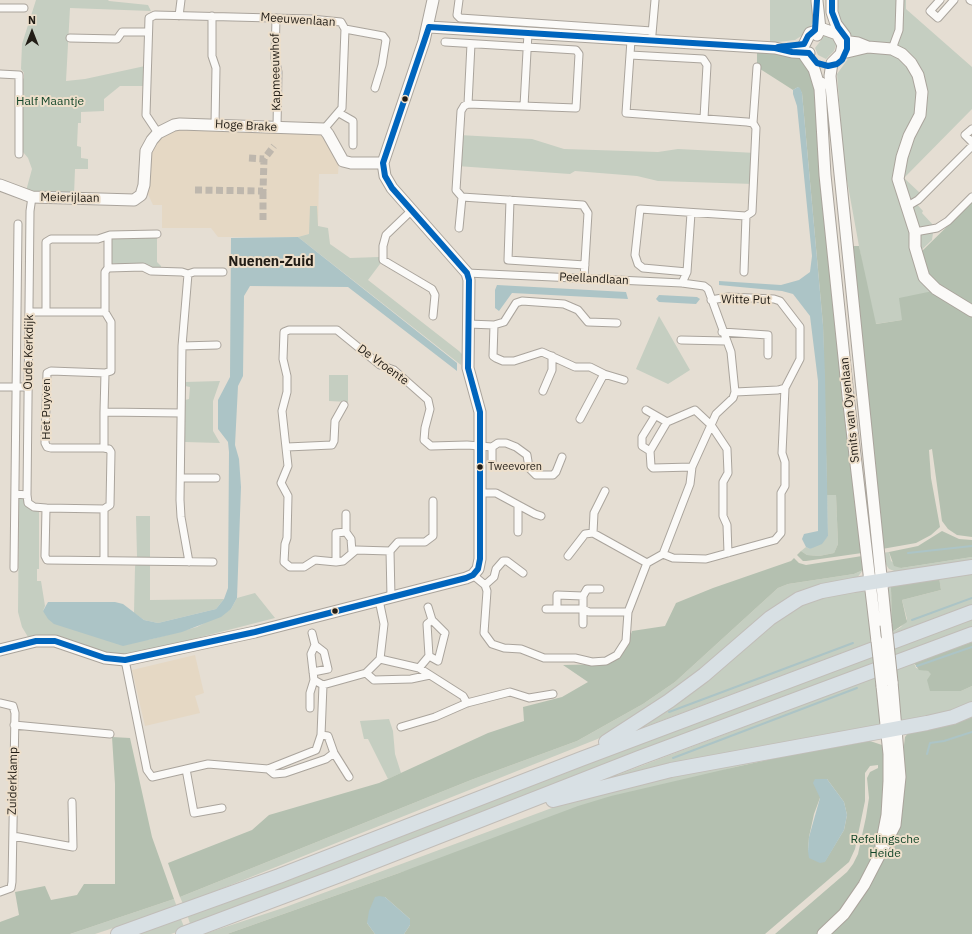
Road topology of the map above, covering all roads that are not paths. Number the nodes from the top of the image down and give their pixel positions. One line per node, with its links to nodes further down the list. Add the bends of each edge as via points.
1 (181, 0): 12 (street)
2 (433, 0): 15 (street)
3 (459, 0): 21 (street, via 457,15 460,18)
4 (655, 0): 21 (street)
5 (832, 0): 17 (street)
6 (900, 0): 28 (street, via 899,30)
7 (940, 0): 8 (street, via 930,11 938,18)
8 (954, 0)
9 (817, 1): 18 (street)
10 (0, 8): 11 (street)
11 (24, 8)
12 (179, 16): 13 (street, Meeuwenlaan); 19 (street, Meeuwenlaan, via 155,15 149,18)
13 (212, 16): 14 (street, Meeuwenlaan); 40 (street, via 212,56 216,68)
14 (276, 18): 16 (street, Meeuwenlaan, via 341,22); 41 (street, Kapmeeuwhof)
15 (428, 27): 20 (street); 49 (street)
16 (345, 29): 34 (street, Meeuwenlaan, via 383,36 386,40); 37 (street, via 342,108)
17 (835, 29): 18 (street); 26 (street)
18 (817, 30): 29 (street, via 808,36)
19 (148, 32): 22 (street, via 122,32 117,39); 44 (street, via 146,115)
20 (528, 34): 23 (street); 27 (street)
21 (651, 36): 23 (street); 29 (street)
22 (70, 38)
23 (631, 40): 30 (street)
24 (445, 42): 25 (street)
25 (471, 44): 27 (street); 35 (street)
26 (845, 45): 28 (street, via 858,43 868,47); 31 (street, via 842,60)
27 (527, 46): 36 (street); 36 (street, via 576,50 579,54 576,108)
28 (892, 49): 55 (street, via 911,63 918,75 922,92 920,116 907,143 898,179)
29 (806, 50): 31 (street)
30 (630, 55): 38 (street, via 703,59 707,65); 38 (street, via 626,113)
31 (825, 66): 145 (street, Smits van Oyenlaan, via 833,91); 145 (street, Smits van Oyenlaan, via 820,89 825,175 851,418)
32 (757, 67): 39 (street)
33 (0, 74): 48 (street, via 19,75)
34 (375, 88)
35 (468, 104): 36 (street); 52 (street, via 461,112 460,119 456,190)
36 (524, 106)
37 (339, 113): 42 (street); 46 (street, via 353,121)
38 (704, 118): 39 (street)
39 (753, 123): 58 (street, via 756,128 753,199 752,212)
40 (215, 124): 41 (street, Hoge Brake); 44 (street, Hoge Brake, via 174,125)
41 (277, 127): 42 (street, Hoge Brake)
42 (324, 129): 49 (street, via 343,161)
43 (972, 129): 45 (street, via 965,135)
44 (158, 133): 51 (street, Meierijlaan, via 146,150 144,185 141,195 134,200)
45 (972, 142)
46 (353, 145)
47 (972, 146): 55 (street, via 918,200)
48 (19, 154)
49 (383, 163): 56 (street, via 385,176 392,188)
50 (0, 185): 51 (street, Meierijlaan)
51 (32, 197): 72 (street, Oude Kerkdijk)
52 (462, 197): 54 (street); 60 (street)
53 (972, 197): 61 (street, via 948,221 937,228)
54 (510, 200): 64 (street, via 583,205 588,213); 64 (street, via 508,260)
55 (906, 206): 61 (street)
56 (412, 210): 67 (street); 80 (street, via 386,235 383,260 432,288 435,295)
57 (691, 213): 58 (street); 68 (street); 68 (street, via 640,209 636,255 638,264 643,268)
58 (746, 216): 69 (street)
59 (18, 224): 71 (street, Oude Kerkdijk)
60 (459, 228)
61 (915, 232): 76 (street, via 915,247 924,277 936,289)
62 (157, 234): 63 (street)
63 (108, 237): 65 (street); 78 (street, via 98,240 51,239 46,242)
64 (585, 265): 73 (street)
65 (108, 268): 70 (street, via 143,267 151,271); 79 (street)
66 (223, 272): 70 (street)
67 (467, 272): 73 (street, Peellandlaan); 82 (street)
68 (687, 272): 74 (street)
69 (744, 272)
70 (188, 274): 88 (street)
71 (18, 276): 72 (street); 95 (street, Oude Kerkdijk)
72 (30, 276): 77 (street, Oude Kerkdijk)
73 (584, 278): 74 (street, Peellandlaan)
74 (682, 283): 75 (street, Peellandlaan, via 704,286 708,289)
75 (711, 300): 84 (street); 97 (street, Witte Put, via 728,297 780,301 800,328 800,359)
76 (972, 311)
77 (30, 312): 78 (street); 96 (street, Oude Kerkdijk)
78 (46, 312): 79 (street)
79 (105, 312): 91 (street, via 110,322 112,367 111,371)
80 (433, 316)
81 (617, 323): 83 (street, via 588,322 578,310 564,304 522,301 516,303 504,322)
82 (468, 324): 83 (street); 108 (street, via 468,368 480,412)
83 (494, 325): 90 (street, via 493,356 496,358 514,361 542,352)
84 (722, 332): 86 (street); 89 (street, via 768,335)
85 (681, 340): 86 (street)
86 (726, 341): 99 (street, via 731,352)
87 (217, 345): 88 (street)
88 (182, 346): 103 (street)
89 (768, 355)
90 (552, 356): 92 (street, via 575,367 590,367); 98 (street, via 552,370)
91 (105, 373): 102 (street); 111 (street, Het Puyven, via 47,373 45,442 47,447 51,448)
92 (604, 374): 93 (street); 105 (street)
93 (624, 380)
94 (0, 387): 95 (street)
95 (17, 387): 96 (street); 120 (street, Oude Kerkdijk)
96 (28, 387): 121 (street, Oude Kerkdijk)
97 (785, 388): 99 (street); 133 (street, Witte Put, via 782,453 785,462 785,486 781,493 781,533 774,540)
98 (543, 391)
99 (735, 392): 107 (street)
100 (344, 405): 109 (street, via 335,421 332,444)
101 (646, 410): 104 (street)
102 (104, 412): 103 (street); 111 (street)
103 (181, 413): 116 (street)
104 (655, 416): 106 (street); 112 (street, via 642,437 642,446)
105 (580, 419)
106 (667, 422): 107 (street, via 695,410); 112 (street)
107 (711, 424): 115 (street); 133 (street, via 727,449 728,473 723,482 723,516 727,525)
108 (480, 445): 109 (street, De Vroente, via 431,446 426,443 424,434 430,409 428,400 394,370 380,365 337,330 289,330 284,332 283,338 287,392 282,411); 110 (street); 119 (street)
109 (287, 447): 139 (street, De Vroente, via 288,466 281,483 288,496 284,562 290,567 304,567 314,560)
110 (492, 447): 113 (street, via 498,442 516,447 527,455 529,468 536,475 553,475); 114 (street)
111 (104, 448): 125 (street, via 111,452 110,504)
112 (650, 451): 115 (street, via 653,468)
113 (562, 457)
114 (492, 461)
115 (692, 467): 134 (street, via 690,484)
116 (181, 478): 117 (street); 137 (street, via 181,517)
117 (216, 478)
118 (605, 491): 130 (street, via 594,513)
119 (480, 492): 123 (street, via 496,493); 144 (street, via 480,559)
120 (15, 494): 121 (street); 142 (street, Oude Kerkdijk)
121 (27, 495): 124 (street, via 28,503 34,507)
122 (432, 501): 131 (street, via 433,536 425,542 398,542)
123 (518, 506): 127 (street); 129 (street)
124 (46, 508): 125 (street); 136 (street, via 47,560)
125 (104, 508): 136 (street)
126 (346, 514): 128 (street)
127 (541, 516)
128 (346, 532): 132 (street, via 351,539); 139 (street, via 336,533)
129 (518, 532)
130 (593, 533): 135 (street, via 585,534); 140 (street)
131 (390, 551): 132 (street); 148 (street)
132 (352, 552): 139 (street, via 343,561)
133 (728, 553): 134 (street, via 706,559 673,558)
134 (663, 554): 140 (street)
135 (568, 556)
136 (104, 560): 137 (street)
137 (188, 562): 138 (street)
138 (213, 562)
139 (336, 562)
140 (647, 564): 155 (street)
141 (972, 567): 145 (highway)
142 (14, 568)
143 (523, 573): 146 (street, via 507,561 503,561 496,569 494,577)
144 (473, 574): 146 (street); 148 (street, via 466,578)
145 (876, 582): 179 (street, Smits van Oyenlaan, bridge); 183 (highway, via 822,591 789,604 669,702)
146 (485, 585): 155 (street, via 487,591 484,633 492,644 521,649 544,658 575,658 592,662 606,661 617,655 626,641)
147 (600, 589): 149 (street, via 587,589)
148 (391, 596): 150 (street)
149 (583, 596): 153 (street, via 557,595); 154 (street)
150 (379, 600): 164 (street, via 384,624); 165 (street, via 255,632)
151 (428, 607): 157 (street)
152 (546, 609): 153 (street)
153 (557, 609): 154 (street)
154 (583, 609): 155 (street, via 589,612); 158 (street)
155 (628, 612)
156 (972, 612): 183 (highway)
157 (432, 620): 163 (street, via 427,624); 163 (street, via 445,633 438,660)
158 (583, 624)
159 (312, 634): 161 (street)
160 (972, 634): 189 (highway)
161 (315, 645): 167 (street, via 311,654); 167 (street, via 324,652 328,669)
162 (0, 652): 165 (street, via 51,640 105,658)
163 (429, 656): 166 (street)
164 (380, 659): 166 (street); 168 (street)
165 (125, 660): 184 (street, via 147,770 152,777)
166 (419, 668): 169 (street)
167 (313, 672): 170 (street)
168 (366, 673): 169 (street, via 374,680 411,679); 171 (street)
169 (430, 675): 174 (street, via 463,696)
170 (314, 680): 171 (street); 175 (street, via 310,693)
171 (323, 685): 181 (street)
172 (553, 694): 174 (street, via 529,698 510,692)
173 (0, 702): 177 (street, Zuiderklamp, via 13,706)
174 (467, 704): 178 (street)
175 (310, 708)
176 (972, 709): 179 (highway, via 947,718)
177 (14, 725): 180 (street); 190 (street, Zuiderklamp)
178 (401, 727)
179 (892, 729): 189 (highway, via 671,770); 194 (street, Smits van Oyenlaan, via 889,797 879,857 844,914)
180 (110, 734)
181 (321, 735): 182 (street, via 328,736); 185 (street, via 316,750)
182 (334, 753): 185 (street, via 326,760 285,773 274,774); 186 (street)
183 (581, 759): 192 (highway, via 306,866)
184 (186, 769): 185 (street, via 208,764); 188 (street, via 194,813)
185 (268, 770)
186 (349, 777)
187 (72, 802): 190 (street, via 73,847)
188 (222, 808)
189 (507, 810): 193 (highway)
190 (13, 836): 191 (street, Zuiderklamp, via 11,888)
191 (0, 892)
192 (118, 934)
193 (183, 934)
194 (823, 934)

